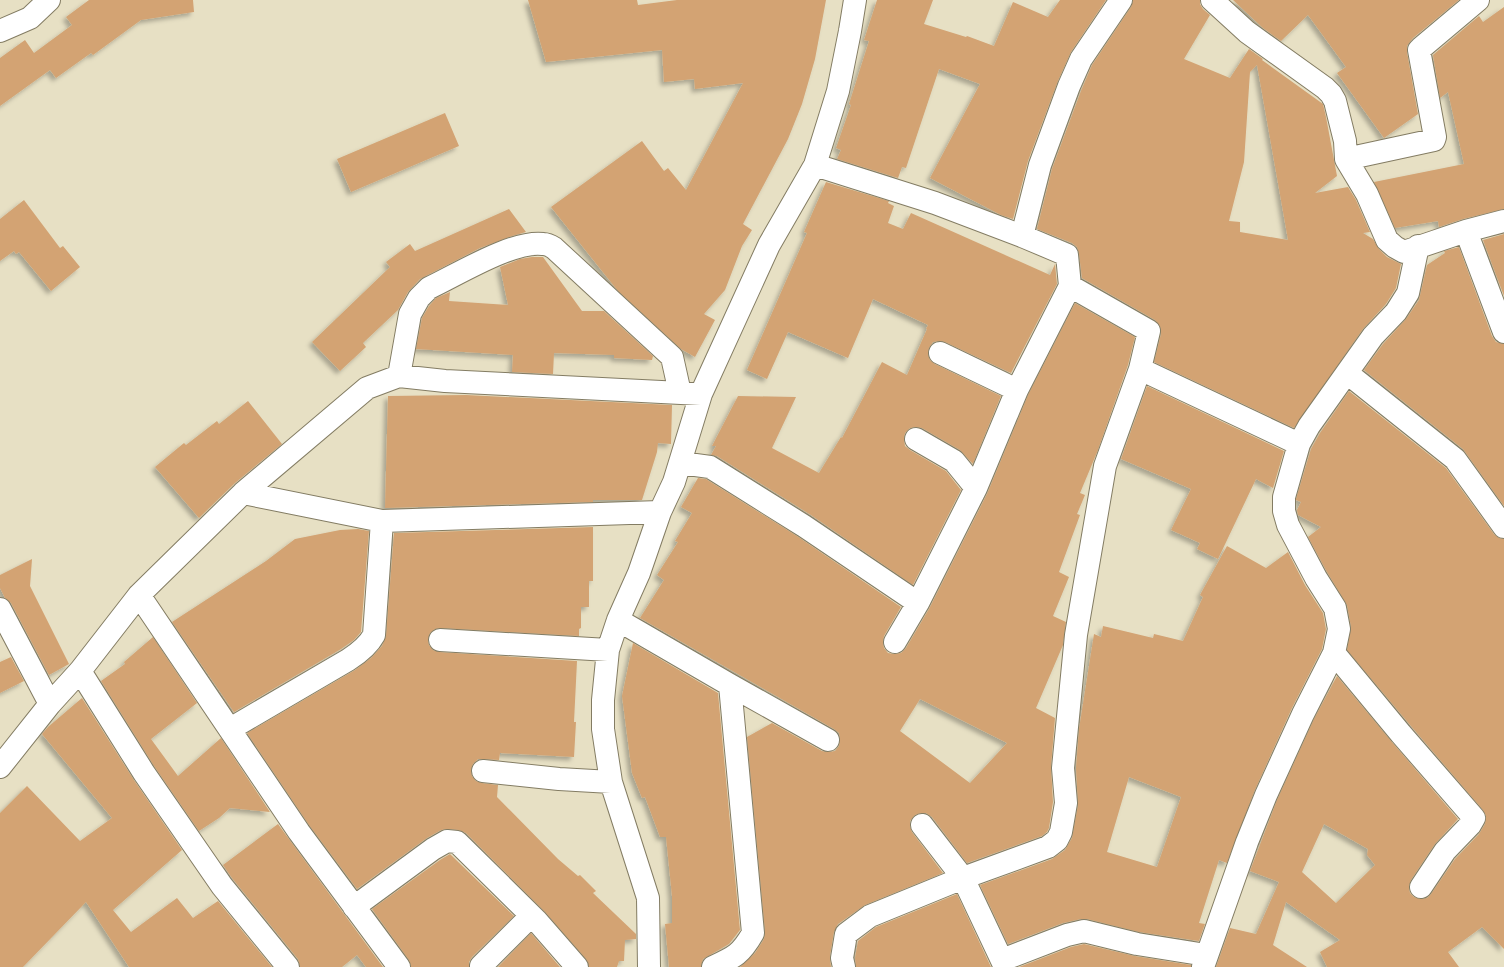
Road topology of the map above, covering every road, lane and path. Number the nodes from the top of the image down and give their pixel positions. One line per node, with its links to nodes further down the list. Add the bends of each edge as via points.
1 (49, 0): 6 (street, via 30,18)
2 (855, 0): 8 (street, via 838,91)
3 (1121, 0): 11 (street, via 1081,59 1069,86 1040,165)
4 (1212, 0): 7 (street, via 1247,32 1331,94 1345,141)
5 (1478, 0): 7 (street, via 1419,50 1434,140)
6 (0, 31)
7 (1346, 159): 12 (street, via 1367,194 1387,240 1404,252)
8 (815, 164): 11 (street, via 935,203); 21 (street, via 769,246)
9 (1504, 221): 10 (street)
10 (1466, 231): 12 (street); 14 (street)
11 (1022, 236): 13 (street, via 1067,255)
12 (1418, 246): 17 (street, via 1408,293)
13 (1070, 286): 16 (street, via 1149,331); 19 (street)
14 (1504, 332)
15 (940, 353): 19 (street)
16 (1140, 369): 23 (street); 47 (street, via 1105,466 1076,635 1063,768 1066,803 1060,832 1057,840 1048,847)
17 (1347, 373): 23 (street); 29 (street, via 1455,460)
18 (399, 376): 20 (street, via 445,381); 20 (street, via 410,314 419,298 429,288 510,248 543,244 554,248 672,357); 26 (street, via 367,388)
19 (1018, 390): 25 (street)
20 (680, 393): 21 (street)
21 (701, 394): 24 (street)
22 (916, 439): 25 (street, via 954,461)
23 (1299, 444): 37 (street, via 1284,497 1284,511 1291,531 1335,608 1339,628)
24 (681, 463): 27 (street); 31 (street, via 710,467 804,526)
25 (976, 488): 31 (street)
26 (243, 493): 28 (street); 30 (street)
27 (660, 512): 28 (street); 33 (street, via 639,573)
28 (382, 521): 41 (street, via 374,635 370,643 348,660)
29 (1504, 527)
30 (139, 595): 38 (street); 41 (street)
31 (918, 603): 35 (street)
32 (0, 609): 40 (street)
33 (618, 620): 36 (street); 39 (street)
34 (440, 640): 36 (street)
35 (895, 642)
36 (608, 650): 45 (street, via 603,729)
37 (1334, 653): 48 (street, via 1474,818 1445,851); 51 (street, via 1266,795)
38 (80, 671): 40 (street); 54 (street, via 144,773 218,880)
39 (730, 686): 42 (street); 58 (street, via 753,933 745,948)
40 (50, 704): 43 (street)
41 (230, 729): 49 (street, via 299,832)
42 (828, 740)
43 (0, 767)
44 (483, 771): 45 (street)
45 (611, 782): 57 (street, via 648,898)
46 (922, 825): 47 (street)
47 (963, 878): 52 (street); 59 (street, via 870,916 846,934 842,958)
48 (1421, 886)
49 (354, 907): 50 (street, via 447,841 456,842); 55 (street)
50 (531, 916): 53 (street); 56 (street)
51 (1204, 961): 52 (street, via 1084,931 1067,935)
52 (1003, 963)
53 (481, 966)
54 (288, 967)
55 (399, 967)
56 (577, 967)
57 (649, 967)
58 (713, 967)
59 (844, 967)

